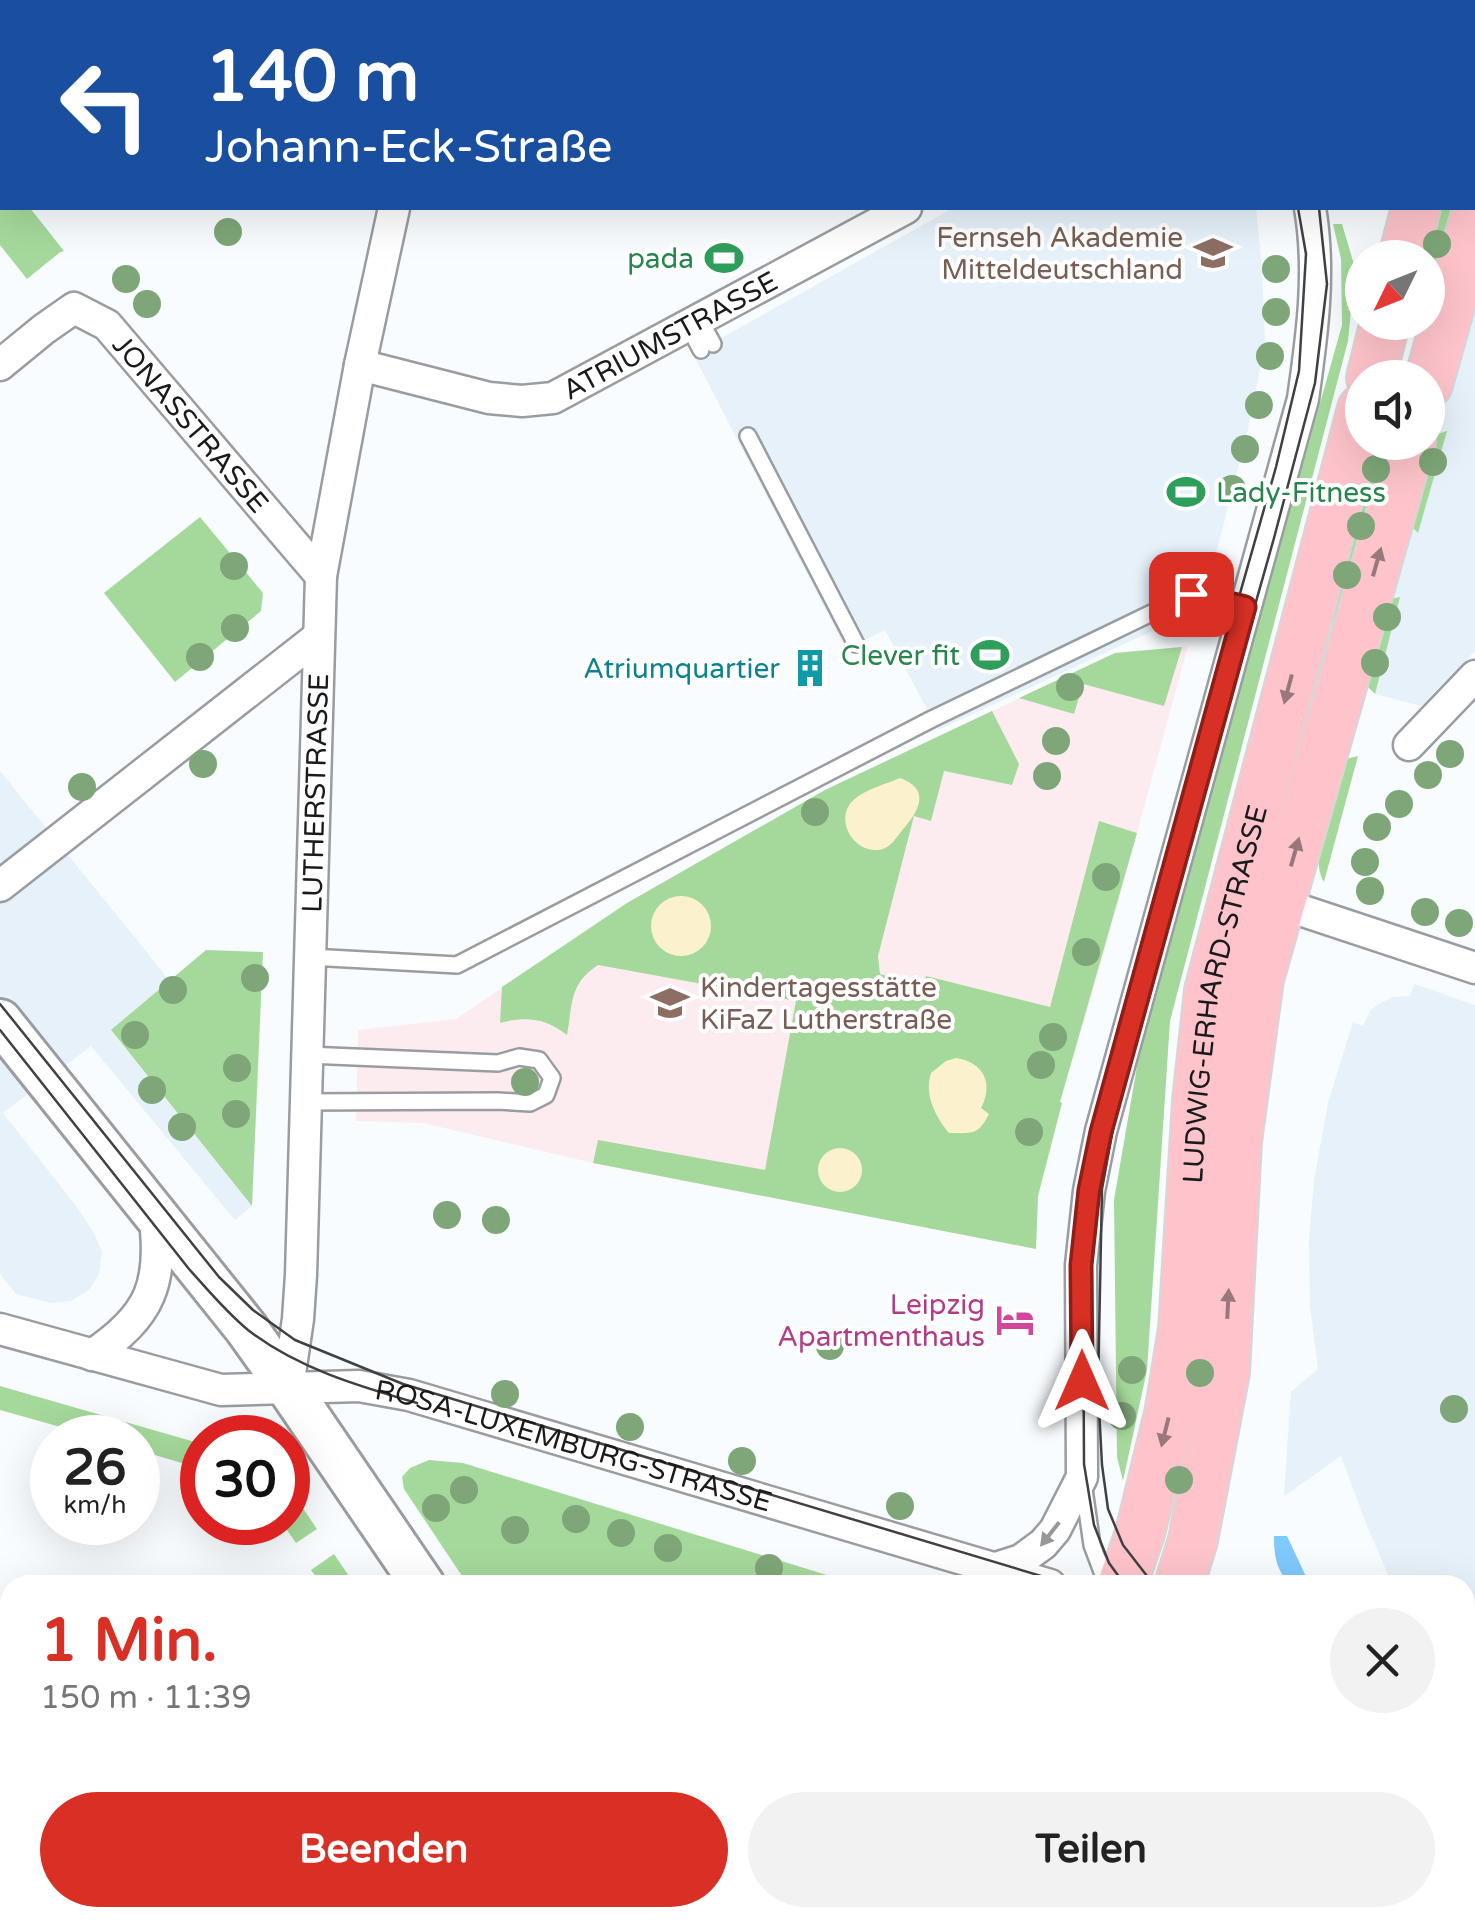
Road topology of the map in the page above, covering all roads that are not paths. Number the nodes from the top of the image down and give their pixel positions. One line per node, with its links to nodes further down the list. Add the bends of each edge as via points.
1 (394, 210): 9 (street, LUTHERSTRASSE)
2 (903, 210): 9 (street, ATRIUMSTRASSE, via 700,334 553,398 489,398)
3 (1310, 210): 14 (street, via 1313,327 1303,399)
4 (1415, 210): 6 (main road)
5 (1475, 216): 7 (main road)
6 (1407, 240)
7 (1435, 360)
8 (0, 364): 13 (street, JONASSTRASSE, via 74,308 106,325)
9 (360, 365): 13 (street, LUTHERSTRASSE)
10 (748, 436): 16 (lane)
11 (1349, 460): 20 (main road, LUDWIG-ERHARD-STRASSE, one-way to 20)
12 (1406, 460): 21 (main road, LUDWIG-ERHARD-STRASSE, one-way to 12)
13 (321, 576): 15 (street, LUTHERSTRASSE)
14 (1245, 607): 22 (lane, via 1191,594 932,719 458,965); 31 (street, via 1089,1190 1081,1265)
15 (318, 637): 19 (street); 22 (street, LUTHERSTRASSE)
16 (856, 644)
17 (1475, 676): 18 (street)
18 (1408, 745)
19 (0, 886)
20 (1236, 888): 21 (street); 36 (main road, LUDWIG-ERHARD-STRASSE, one-way to 36, via 1209,991 1178,1366)
21 (1280, 903): 23 (street); 37 (main road, LUDWIG-ERHARD-STRASSE, one-way to 21, via 1225,1372 1237,1141 1258,980)
22 (310, 957): 25 (street, LUTHERSTRASSE)
23 (1475, 968)
24 (0, 1021): 27 (main road)
25 (307, 1055): 26 (street, LUTHERSTRASSE); 26 (lane, via 498,1063 519,1057 539,1060 552,1078 546,1096 530,1103)
26 (306, 1102): 30 (street, LUTHERSTRASSE, via 298,1319)
27 (154, 1213): 29 (street, via 157,1248 147,1303); 30 (main road)
28 (0, 1329): 29 (street, ROSA-LUXEMBURG-STRASSE)
29 (92, 1355): 30 (street, ROSA-LUXEMBURG-STRASSE, via 222,1390)
30 (288, 1387): 32 (street, ROSA-LUXEMBURG-STRASSE, via 359,1386 409,1395); 33 (main road)
31 (1082, 1477): 32 (street, one-way to 32, via 1044,1544); 35 (lane)
32 (996, 1568): 34 (street, ROSA-LUXEMBURG-STRASSE)
33 (416, 1575)
34 (1018, 1575)
35 (1103, 1575)
36 (1125, 1575)
37 (1182, 1575)

